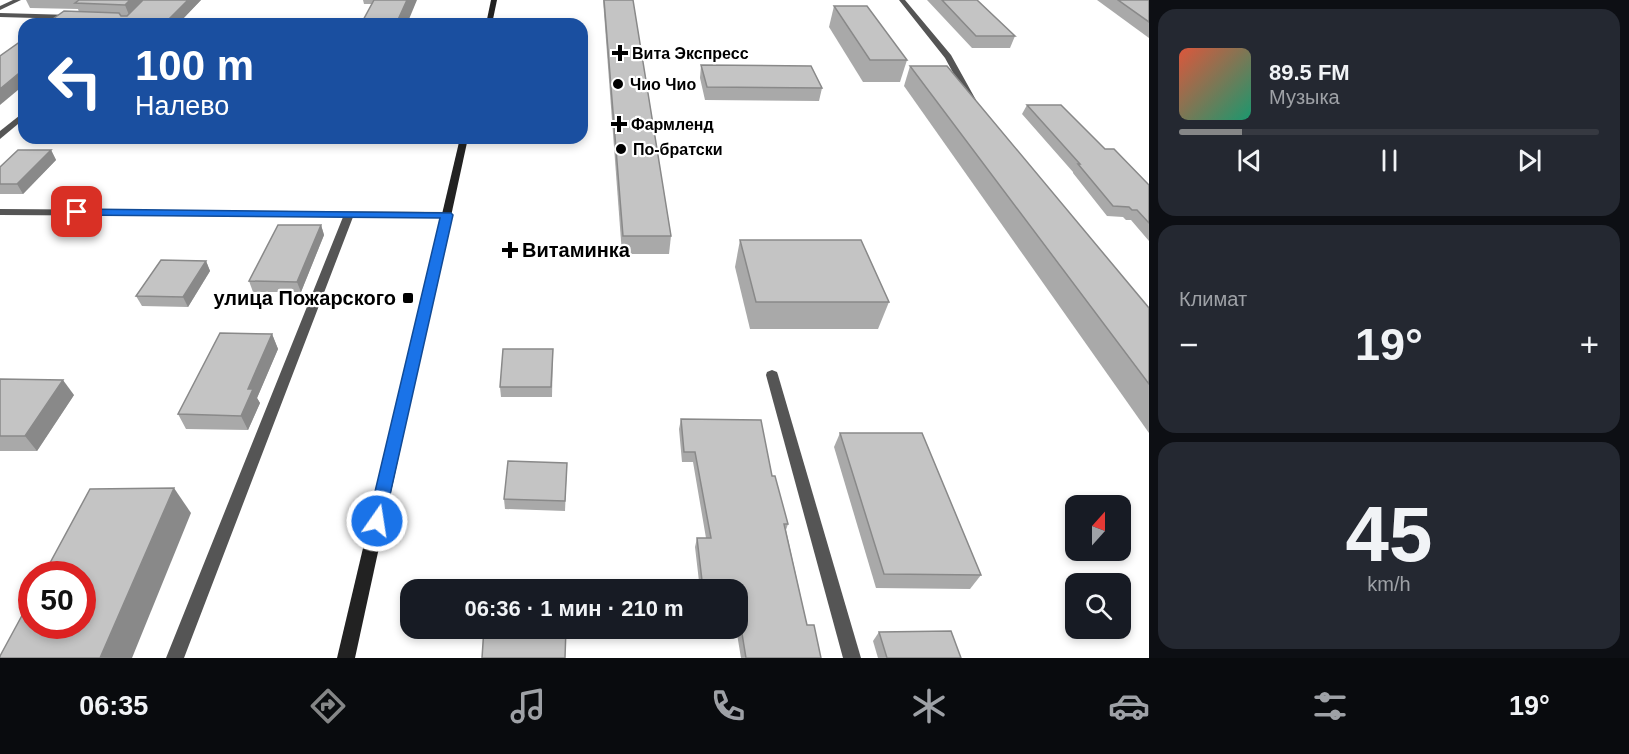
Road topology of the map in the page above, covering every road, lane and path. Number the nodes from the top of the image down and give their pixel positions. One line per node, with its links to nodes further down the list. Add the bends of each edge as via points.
1 (18, 0): 4 (street)
2 (494, 0): 7 (main road)
3 (902, 0): 8 (street, via 948,57)
4 (0, 8)
5 (0, 15): 6 (street)
6 (77, 17)
7 (490, 18)
8 (979, 112)
9 (18, 120): 10 (street)
10 (0, 136)
11 (463, 144): 14 (main road)
12 (0, 212): 13 (street)
13 (349, 214): 14 (street); 16 (street)
14 (447, 215): 17 (main road)
15 (772, 375): 18 (street)
16 (175, 658)
17 (346, 658)
18 (852, 658)

